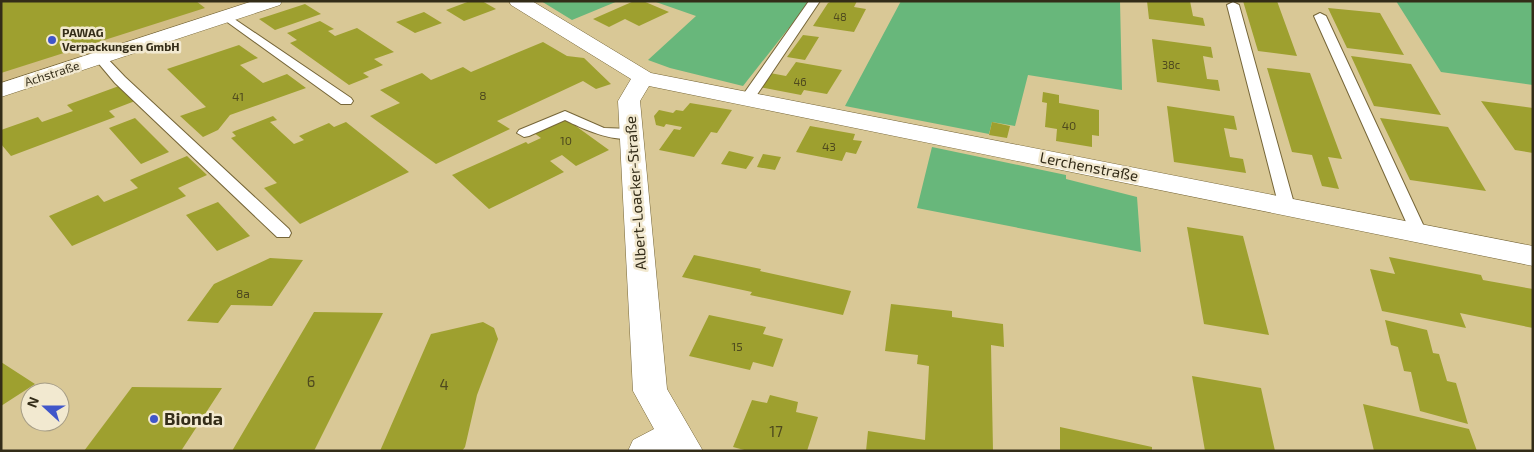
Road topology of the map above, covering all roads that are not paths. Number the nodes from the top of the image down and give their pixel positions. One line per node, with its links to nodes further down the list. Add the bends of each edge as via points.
1 (273, 1): 5 (street, Achstraße)
2 (518, 1): 8 (street)
3 (814, 1): 10 (lane)
4 (1233, 5): 14 (lane)
5 (228, 16): 7 (street, Achstraße); 11 (lane)
6 (1320, 16): 15 (lane)
7 (100, 58): 9 (street, Achstraße); 16 (lane)
8 (644, 78): 10 (street, Lerchenstraße); 13 (street, Albert-Loacker-Straße, via 629,101)
9 (1, 90)
10 (746, 99): 14 (street, Lerchenstraße)
11 (346, 101)
12 (524, 133): 13 (lane, via 565,115 601,132)
13 (631, 133): 18 (street, Albert-Loacker-Straße, via 650,391)
14 (1287, 207): 15 (street, Lerchenstraße)
15 (1419, 233): 17 (street, Lerchenstraße)
16 (283, 234)
17 (1533, 256)
18 (668, 446)

